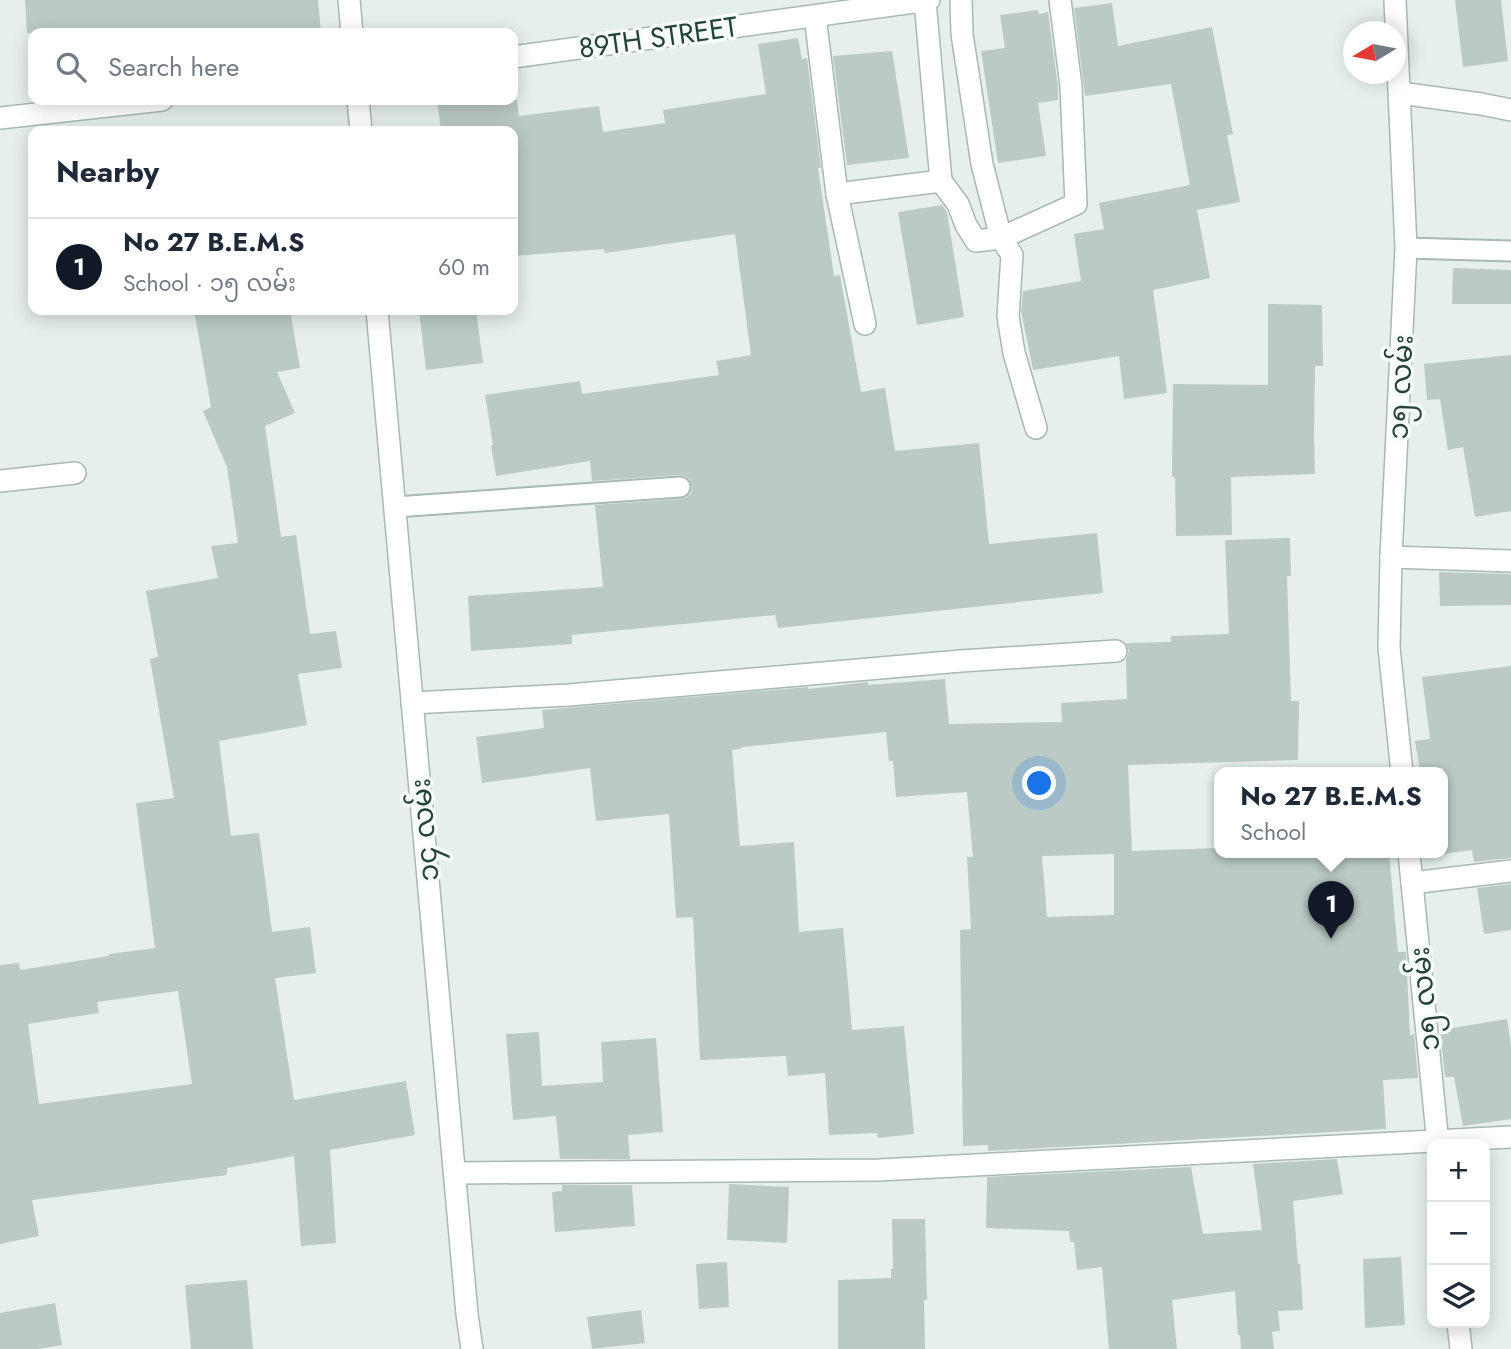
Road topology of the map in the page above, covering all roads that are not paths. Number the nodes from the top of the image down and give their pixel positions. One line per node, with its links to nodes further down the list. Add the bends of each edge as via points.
1 (349, 0): 7 (street)
2 (961, 0): 17 (street, via 982,164)
3 (1059, 0): 17 (street, via 1071,86 1076,204)
4 (1395, 0): 9 (street, ၁၅ လမ်း)
5 (927, 1): 6 (street, 89TH STREET); 15 (street)
6 (815, 16): 8 (street, 89TH STREET); 16 (street)
7 (352, 28)
8 (518, 56)
9 (1400, 93): 12 (street); 18 (street, ၁၅ လမ်း)
10 (117, 105): 13 (street)
11 (358, 105): 14 (street)
12 (1511, 110)
13 (0, 118)
14 (361, 126)
15 (941, 181): 16 (street); 17 (street, via 976,242)
16 (837, 194): 21 (street)
17 (1001, 238): 22 (street, via 1012,255 1008,316 1014,353)
18 (1406, 248): 19 (lane); 27 (street, ၁၅ လမ်း)
19 (1511, 251)
20 (377, 315): 26 (street, ၁၄ လမ်း)
21 (865, 324)
22 (1036, 428)
23 (75, 473): 24 (street)
24 (0, 481)
25 (680, 487): 26 (lane)
26 (395, 507): 30 (street, ၁၄ လမ်း)
27 (1391, 557): 28 (street); 31 (street, ၁၅ လမ်း, via 1389,647)
28 (1511, 561)
29 (1116, 651): 30 (street, via 569,695)
30 (412, 703): 39 (street, ၁၄ လမ်း)
31 (1401, 767)
32 (1410, 858): 34 (street, ၁၅ လမ်း)
33 (1511, 871): 34 (street)
34 (1412, 883): 36 (street, ၁၅ လမ်း)
35 (1511, 1138): 37 (street)
36 (1438, 1139)
37 (1490, 1139)
38 (1427, 1144): 39 (street, via 879,1170)
39 (454, 1173): 41 (street, ၁၄ လမ်း)
40 (1459, 1328): 42 (street)
41 (472, 1349)
42 (1461, 1349)

